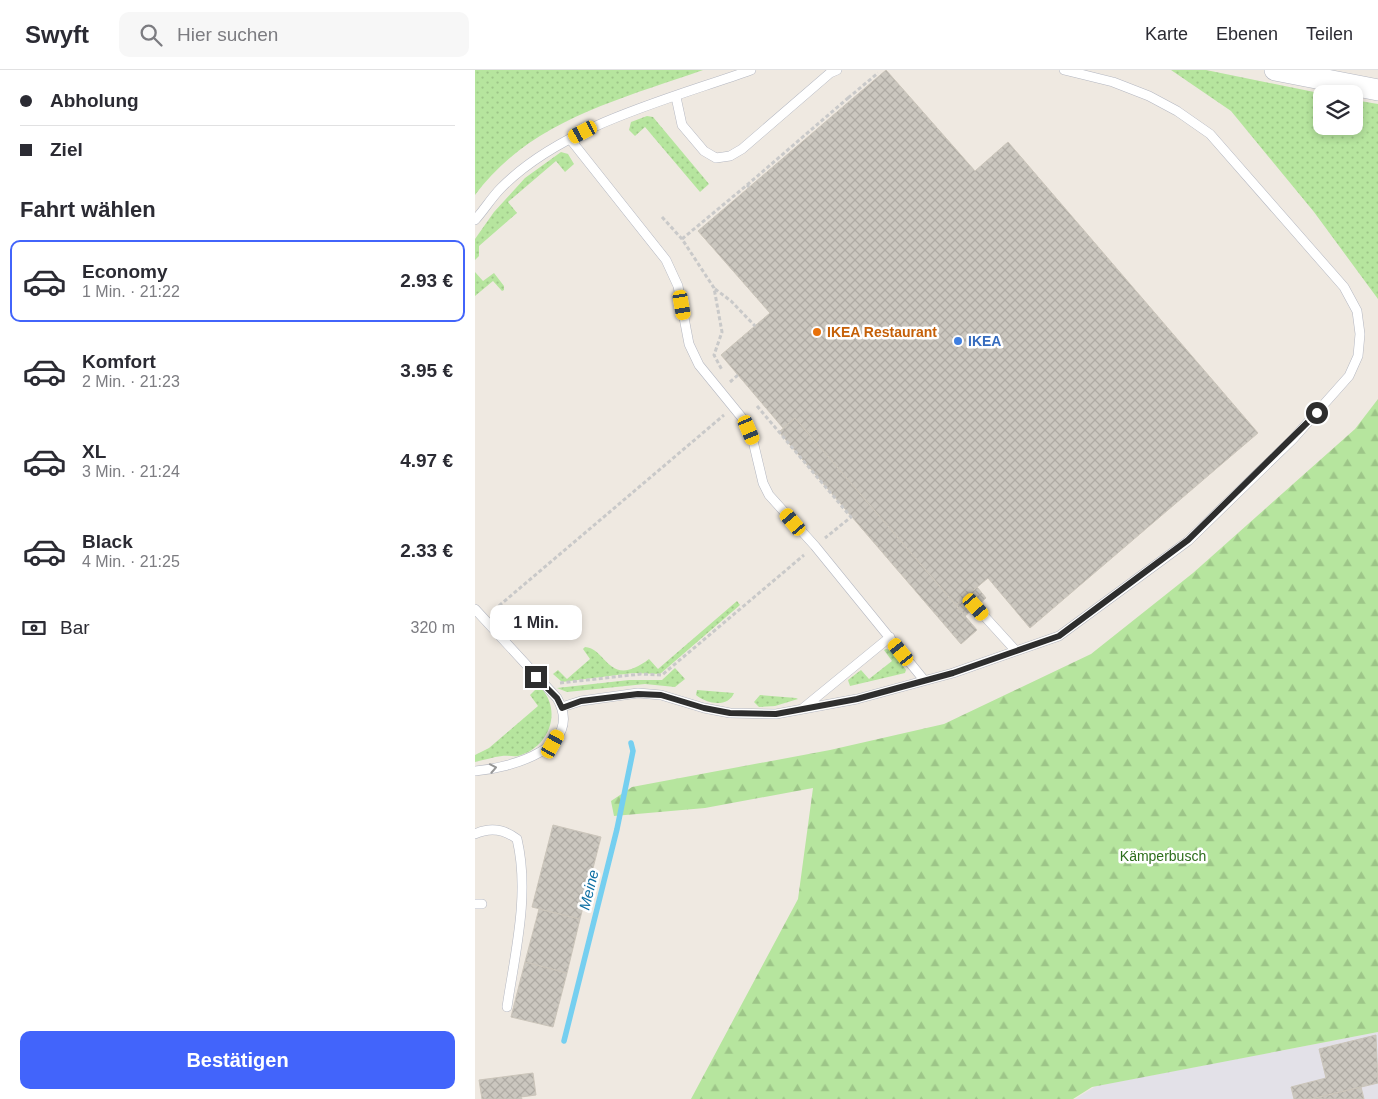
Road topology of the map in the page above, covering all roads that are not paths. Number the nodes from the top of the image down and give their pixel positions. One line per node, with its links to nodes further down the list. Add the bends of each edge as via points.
1 (751, 70): 6 (lane)
2 (837, 70): 6 (lane, via 730,156 716,158 705,151 682,125)
3 (1064, 70): 12 (lane, via 1113,82 1149,96 1211,134 1344,287 1357,312 1360,334 1349,376 1334,394 1293,439 1188,540 1059,636)
4 (1275, 70): 5 (street)
5 (1378, 90)
6 (676, 97): 7 (lane, via 595,125)
7 (570, 139): 8 (lane, via 501,187); 11 (lane, via 666,260 678,286 689,344 699,365 743,419 769,495)
8 (475, 220)
9 (976, 607): 12 (lane)
10 (475, 608): 14 (lane, via 549,689)
11 (890, 637): 13 (lane); 15 (lane)
12 (1016, 652): 13 (lane)
13 (925, 680): 15 (lane, via 857,699)
14 (562, 708): 15 (lane, via 581,701 638,694 661,695 730,713 776,714); 16 (lane, one-way to 14, via 511,764 543,752 553,744 561,729)
15 (800, 710)
16 (475, 771)
17 (475, 834): 18 (lane, via 507,831 517,839 521,854 522,908)
18 (507, 1007)

